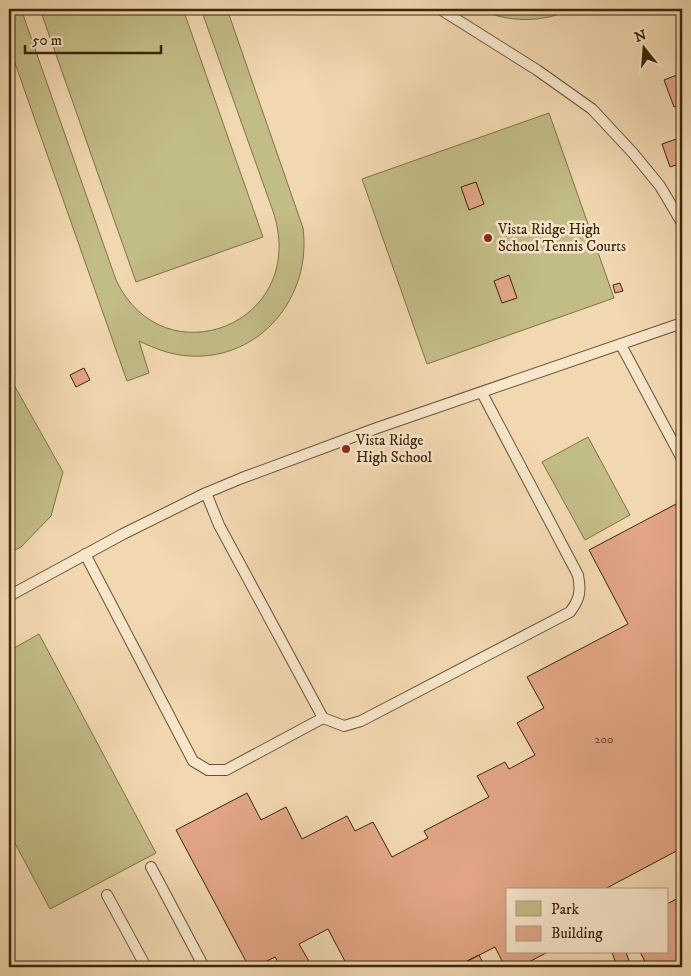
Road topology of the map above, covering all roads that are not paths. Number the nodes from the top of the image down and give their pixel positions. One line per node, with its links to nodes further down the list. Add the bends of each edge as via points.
1 (440, 9): 2 (lane, via 592,109 660,186)
2 (682, 223)
3 (682, 323): 4 (lane)
4 (621, 345): 5 (lane); 6 (lane)
5 (482, 393): 7 (lane, via 377,428); 10 (lane, via 578,575 578,601 570,612 361,721 344,726)
6 (682, 459)
7 (206, 493): 8 (lane); 10 (lane, via 219,525)
8 (85, 554): 9 (lane); 10 (lane, via 193,761 208,770 226,770)
9 (9, 596)
10 (323, 718)
11 (151, 867): 14 (lane)
12 (107, 895): 13 (lane)
13 (146, 967)
14 (204, 967)

